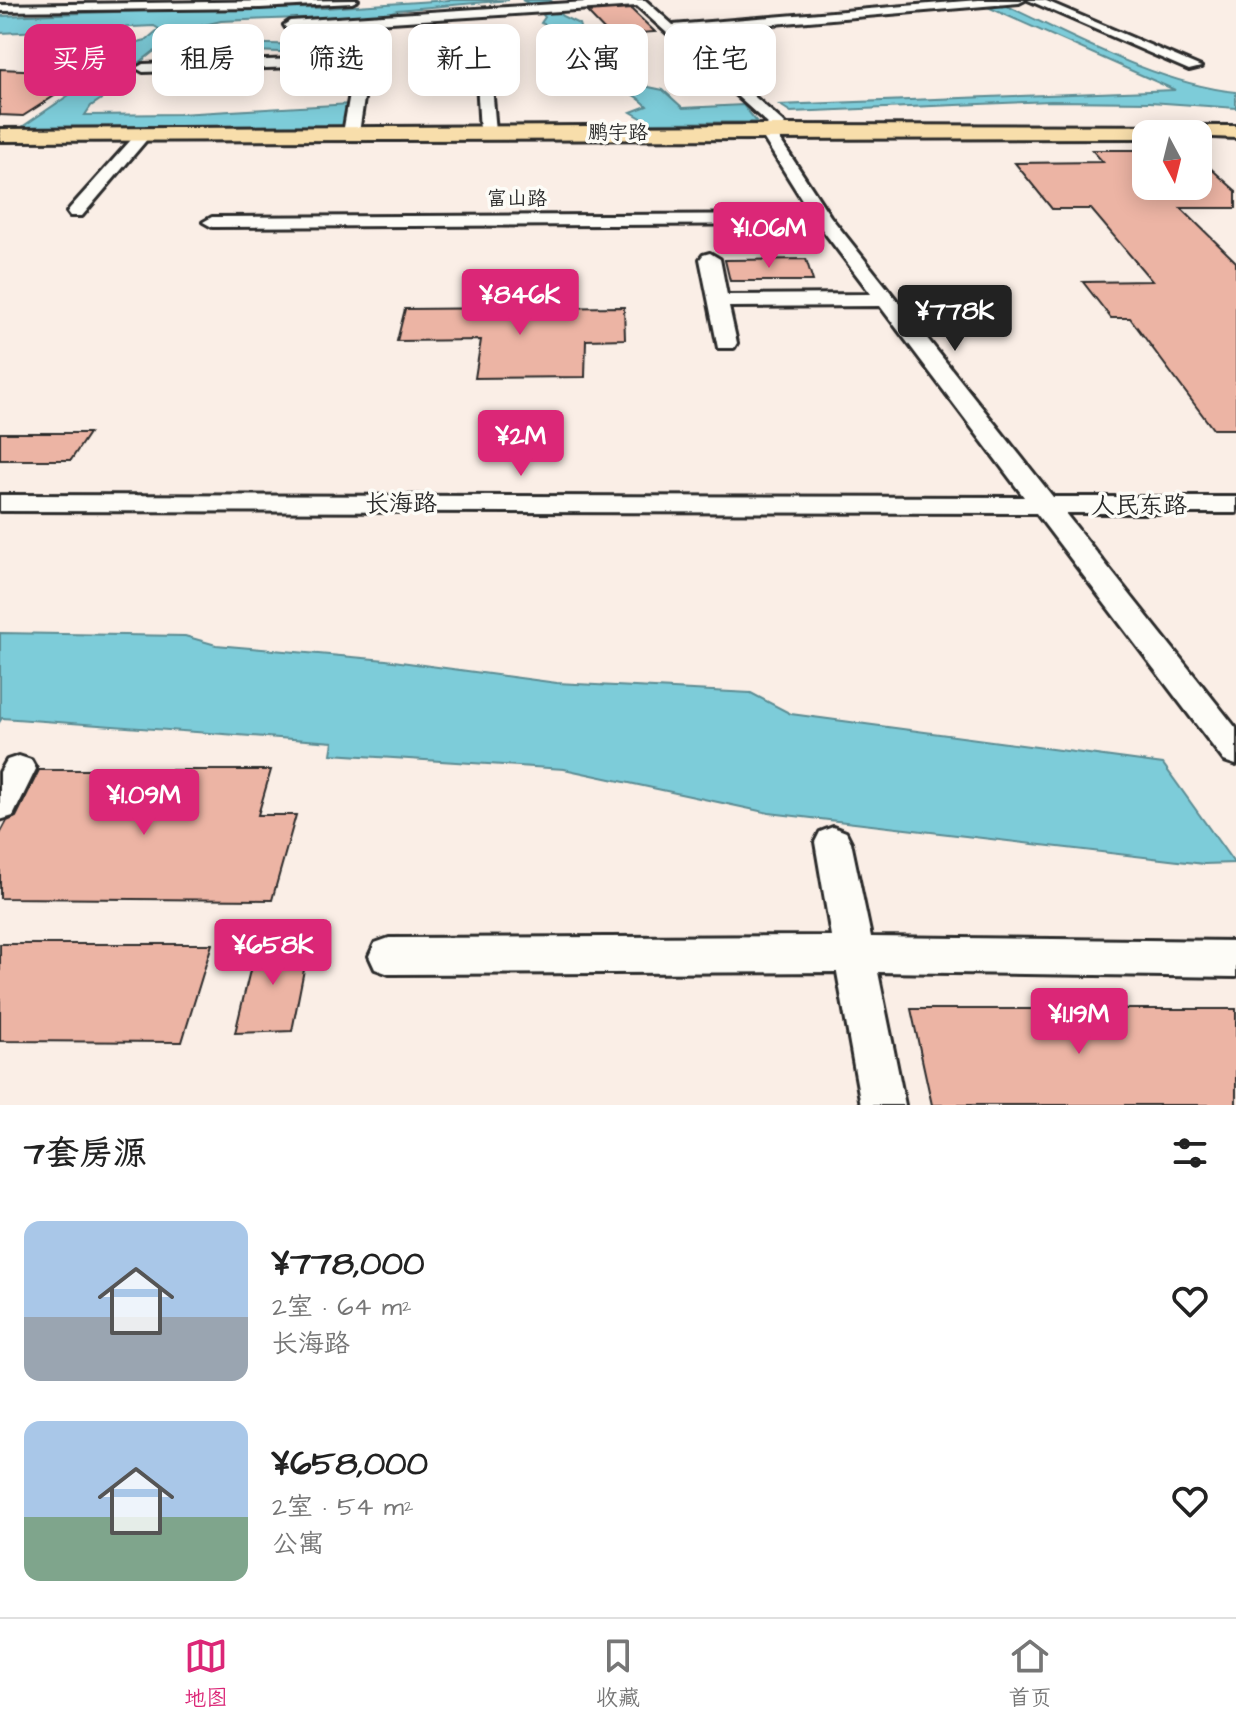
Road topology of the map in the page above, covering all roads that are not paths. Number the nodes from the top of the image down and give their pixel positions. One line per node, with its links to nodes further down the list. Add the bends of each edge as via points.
1 (352, 0): 5 (street)
2 (1019, 0): 11 (street)
3 (1034, 0): 13 (street)
4 (639, 1): 7 (street); 10 (street)
5 (166, 3): 6 (street)
6 (0, 8)
7 (369, 21): 8 (street); 9 (street)
8 (310, 24)
9 (369, 24)
10 (664, 24)
11 (731, 24)
12 (280, 64): 14 (street)
13 (1194, 67)
14 (143, 68)
15 (358, 96): 21 (street)
16 (485, 96): 19 (street)
17 (745, 96): 18 (street, via 777,124)
18 (767, 131): 19 (main road, 鹏宇路); 20 (main road, 鹏宇路); 25 (street)
19 (488, 132): 21 (main road, 鹏宇路)
20 (1236, 132)
21 (351, 133): 22 (main road, 鹏宇路)
22 (144, 134): 23 (main road, 鹏宇路); 24 (street)
23 (0, 135)
24 (76, 212)
25 (823, 219): 26 (street, 富山路); 28 (street)
26 (212, 222)
27 (710, 259): 29 (street)
28 (885, 300): 29 (street); 32 (street)
29 (718, 301): 30 (street)
30 (726, 343)
31 (0, 503): 32 (street, 长海路)
32 (1042, 504): 33 (street, 人民东路); 34 (street)
33 (1236, 505)
34 (1236, 752)
35 (19, 769): 36 (street)
36 (0, 806)
37 (833, 842): 38 (street)
38 (854, 954): 39 (street); 40 (street); 41 (street)
39 (389, 956)
40 (1236, 959)
41 (883, 1105)

